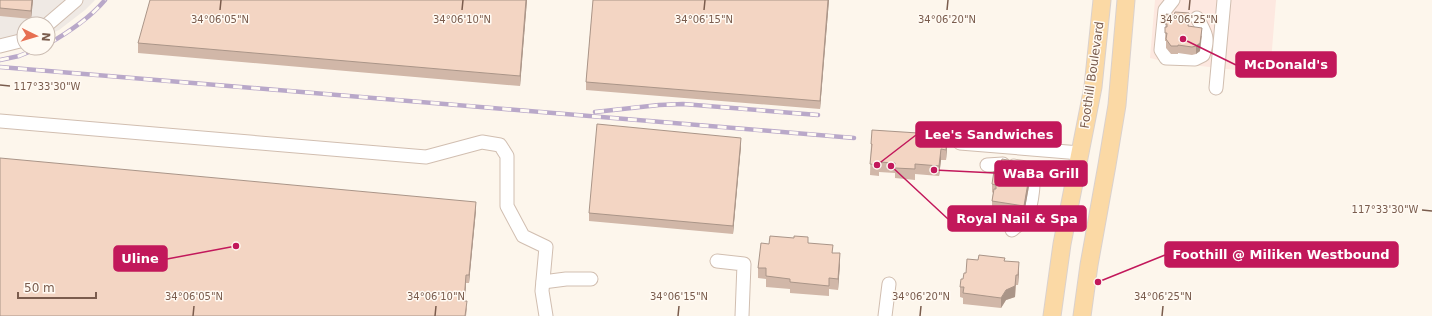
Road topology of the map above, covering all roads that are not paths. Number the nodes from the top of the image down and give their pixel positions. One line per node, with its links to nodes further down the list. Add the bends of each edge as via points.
1 (1102, 0): 15 (main road, Foothill Boulevard, via 1094,87)
2 (1126, 0): 26 (main road, Foothill Boulevard, via 1117,105 1088,265)
3 (1161, 0): 7 (street)
4 (1173, 0): 7 (street)
5 (1224, 0): 12 (street)
6 (72, 2): 8 (street)
7 (1164, 15): 9 (street, via 1160,50 1166,58 1195,59 1203,55 1207,38)
8 (56, 17)
9 (1197, 18)
10 (16, 42): 11 (street)
11 (0, 46)
12 (1216, 88)
13 (0, 121): 20 (street, via 426,157 482,142 500,145 507,156 507,206 523,236 546,247)
14 (960, 143): 15 (street)
15 (1080, 153): 25 (main road, Foothill Boulevard, via 1062,244)
16 (987, 165): 17 (street, via 1024,168 1030,171 1033,178 1027,215)
17 (1012, 230)
18 (717, 261): 23 (street, via 744,264)
19 (591, 279): 20 (street)
20 (543, 282): 22 (street)
21 (889, 284): 24 (street)
22 (546, 316)
23 (742, 316)
24 (885, 316)
25 (1052, 316)
26 (1082, 316)

